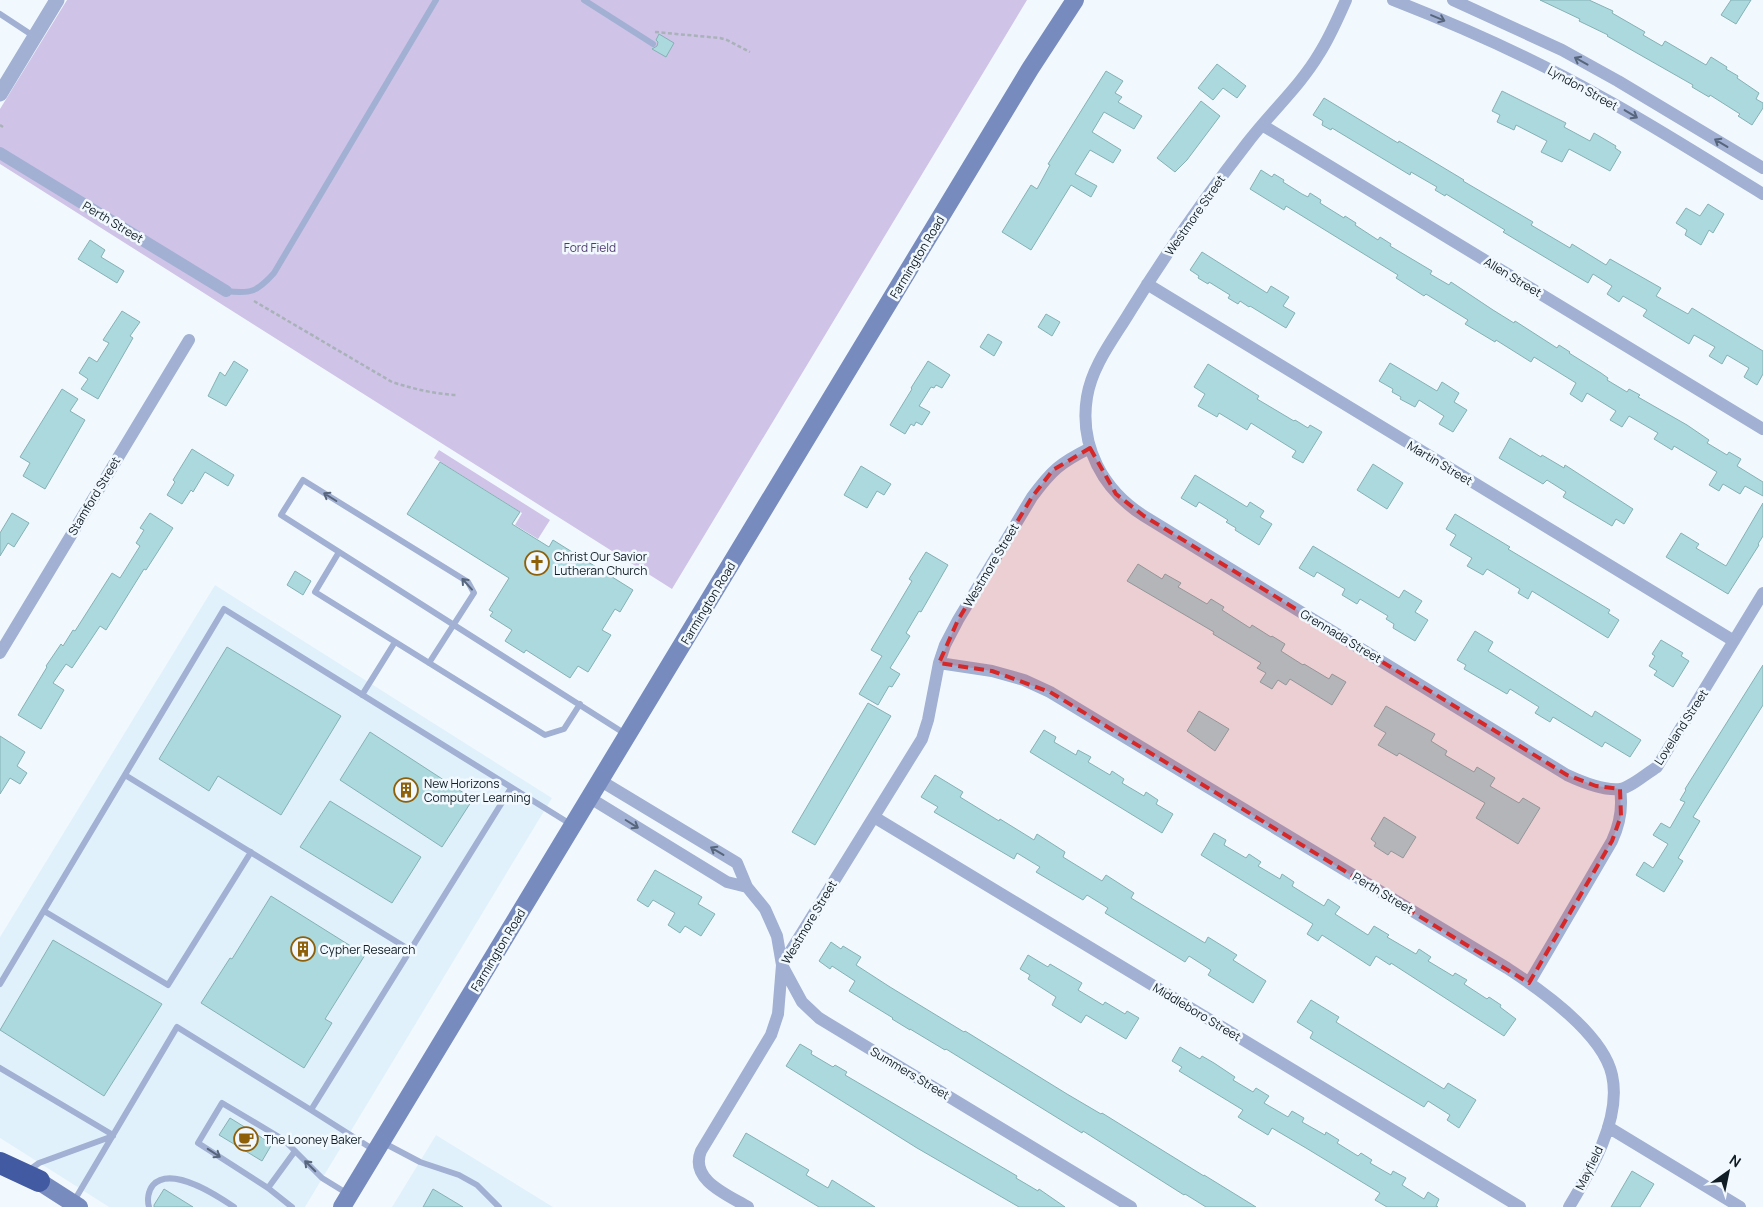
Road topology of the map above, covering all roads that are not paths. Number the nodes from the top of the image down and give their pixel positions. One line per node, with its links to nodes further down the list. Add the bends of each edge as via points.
1 (57, 0): 9 (street)
2 (436, 0): 17 (lane, via 274,273 261,287 245,294)
3 (584, 0): 10 (lane)
4 (1075, 0): 31 (main road, Farmington Road)
5 (1346, 0): 12 (street, Westmore Street, via 1319,55)
6 (1393, 0): 15 (street, Lyndon Street, one-way to 15, via 1488,39 1547,68 1604,98)
7 (1453, 0): 14 (street, Lyndon Street, one-way to 7, via 1578,59)
8 (0, 14): 9 (lane)
9 (35, 37): 11 (street)
10 (653, 44)
11 (0, 94)
12 (1262, 125): 16 (street, Westmore Street, via 1197,210); 19 (street, Allen Street)
13 (0, 153): 17 (street, Perth Street)
14 (1763, 168)
15 (1763, 194)
16 (1147, 284): 20 (street, Westmore Street, via 1092,378 1086,414); 24 (street, Martin Street)
17 (226, 291)
18 (189, 340): 26 (street, Stamford Street)
19 (1763, 429)
20 (1090, 448): 28 (street, Westmore Street, via 1068,458 1053,470 1032,497 958,620); 35 (street, Grennada Street, via 1096,465 1128,506 1566,775 1596,786)
21 (339, 552): 23 (lane); 23 (lane, one-way to 21, via 474,593 468,582 303,480 280,515); 25 (lane, via 315,592)
22 (1763, 593): 24 (street, Loveland Street)
23 (455, 625): 27 (lane); 30 (lane)
24 (1734, 641): 35 (street, Loveland Street, via 1657,767)
25 (395, 642): 27 (lane); 29 (lane)
26 (0, 652)
27 (430, 663): 30 (lane, via 545,735 564,729)
28 (939, 663): 37 (street, Westmore Street, via 922,739); 44 (street, Perth Street, via 992,671 1050,692)
29 (362, 695): 32 (lane, via 224,609); 34 (lane)
30 (580, 704): 31 (lane)
31 (628, 736): 33 (main road, Farmington Road)
32 (125, 775): 39 (lane); 41 (lane)
33 (601, 781): 36 (main road, Farmington Road); 40 (street, Summers Street, one-way to 33, via 737,863)
34 (511, 788): 38 (lane); 42 (lane)
35 (1620, 789): 44 (street, via 1622,802 1618,830)
36 (590, 798): 38 (main road, Farmington Road); 40 (street, one-way to 40, via 727,882)
37 (874, 817): 43 (street, Westmore Street); 64 (street, Middleboro Street)
38 (573, 826): 50 (main road, Farmington Road)
39 (251, 852): 41 (lane, via 168,986); 42 (lane)
40 (747, 887): 43 (street, Summers Street, via 765,909 777,936)
41 (44, 910): 45 (lane)
42 (410, 950): 47 (lane)
43 (782, 965): 62 (street, Westmore Street, via 778,1014 771,1035 697,1159 707,1182); 63 (street, Summers Street, via 802,1002 819,1018)
44 (1529, 982): 48 (street, Perth Street, via 1587,1032 1600,1048 1612,1075 1614,1092)
45 (0, 984)
46 (0, 1068): 49 (lane)
47 (311, 1110): 49 (lane, via 177,1027); 50 (lane)
48 (1608, 1127): 65 (street, Mayfield, via 1586,1178); 66 (street)
49 (113, 1136): 54 (lane, via 39,1163); 57 (lane)
50 (378, 1146): 56 (main road, Farmington Road); 61 (lane, via 465,1178)
51 (295, 1151): 55 (lane); 55 (lane, one-way to 55, via 284,1140 222,1103 198,1143); 56 (lane, one-way to 51)
52 (0, 1158): 54 (main road)
53 (0, 1162): 54 (highway)
54 (32, 1177): 57 (main road)
55 (268, 1188): 60 (lane)
56 (345, 1201)
57 (76, 1205)
58 (150, 1207): 59 (lane, via 149,1191 162,1179 202,1186)
59 (234, 1207)
60 (292, 1207)
61 (499, 1207)
62 (748, 1207)
63 (1131, 1207)
64 (1520, 1207)
65 (1569, 1207)
66 (1740, 1207)

